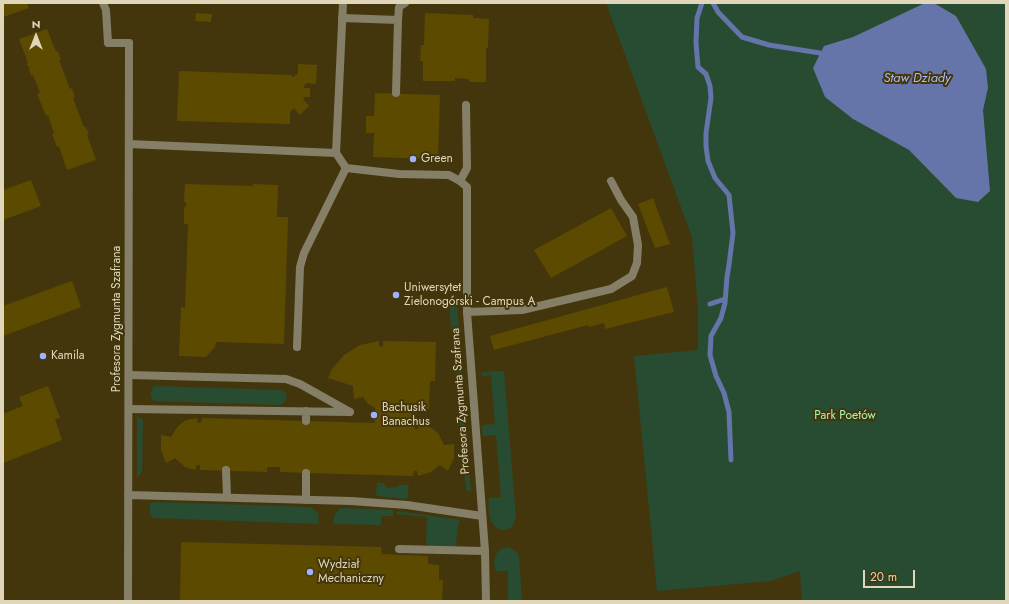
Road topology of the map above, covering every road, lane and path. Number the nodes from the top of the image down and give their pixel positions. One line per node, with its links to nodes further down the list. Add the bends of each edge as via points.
1 (103, 3): 8 (street, Profesora Zygmunta Szafrana, via 106,10 108,43 129,43)
2 (343, 3): 4 (street)
3 (405, 3): 5 (street, via 399,7)
4 (342, 18): 5 (street); 9 (street)
5 (398, 20): 6 (street)
6 (396, 93)
7 (466, 105): 11 (street, via 467,168)
8 (129, 144): 9 (street); 15 (street, Profesora Zygmunta Szafrana)
9 (336, 153): 10 (street)
10 (346, 168): 11 (street, via 399,174 449,175); 14 (street, via 304,253 300,267)
11 (460, 181): 13 (street, Profesora Zygmunta Szafrana, via 467,187)
12 (611, 181): 13 (street, via 633,217 638,245 637,263 632,276 611,288 522,310)
13 (467, 312): 26 (street, Profesora Zygmunta Szafrana)
14 (296, 348)
15 (129, 375): 16 (street, Profesora Zygmunta Szafrana); 18 (street, via 286,379 350,412)
16 (129, 409): 17 (street); 23 (street, Profesora Zygmunta Szafrana)
17 (227, 410): 18 (street); 19 (street)
18 (306, 411): 20 (street)
19 (227, 419)
20 (306, 421)
21 (226, 470): 24 (street)
22 (306, 473): 25 (street)
23 (128, 495): 24 (street); 29 (street, Profesora Zygmunta Szafrana)
24 (227, 497): 25 (street)
25 (306, 500): 26 (street, via 407,505)
26 (482, 516): 28 (street, Profesora Zygmunta Szafrana)
27 (399, 549): 28 (street)
28 (485, 551): 30 (street, Profesora Zygmunta Szafrana)
29 (128, 601)
30 (486, 601)

